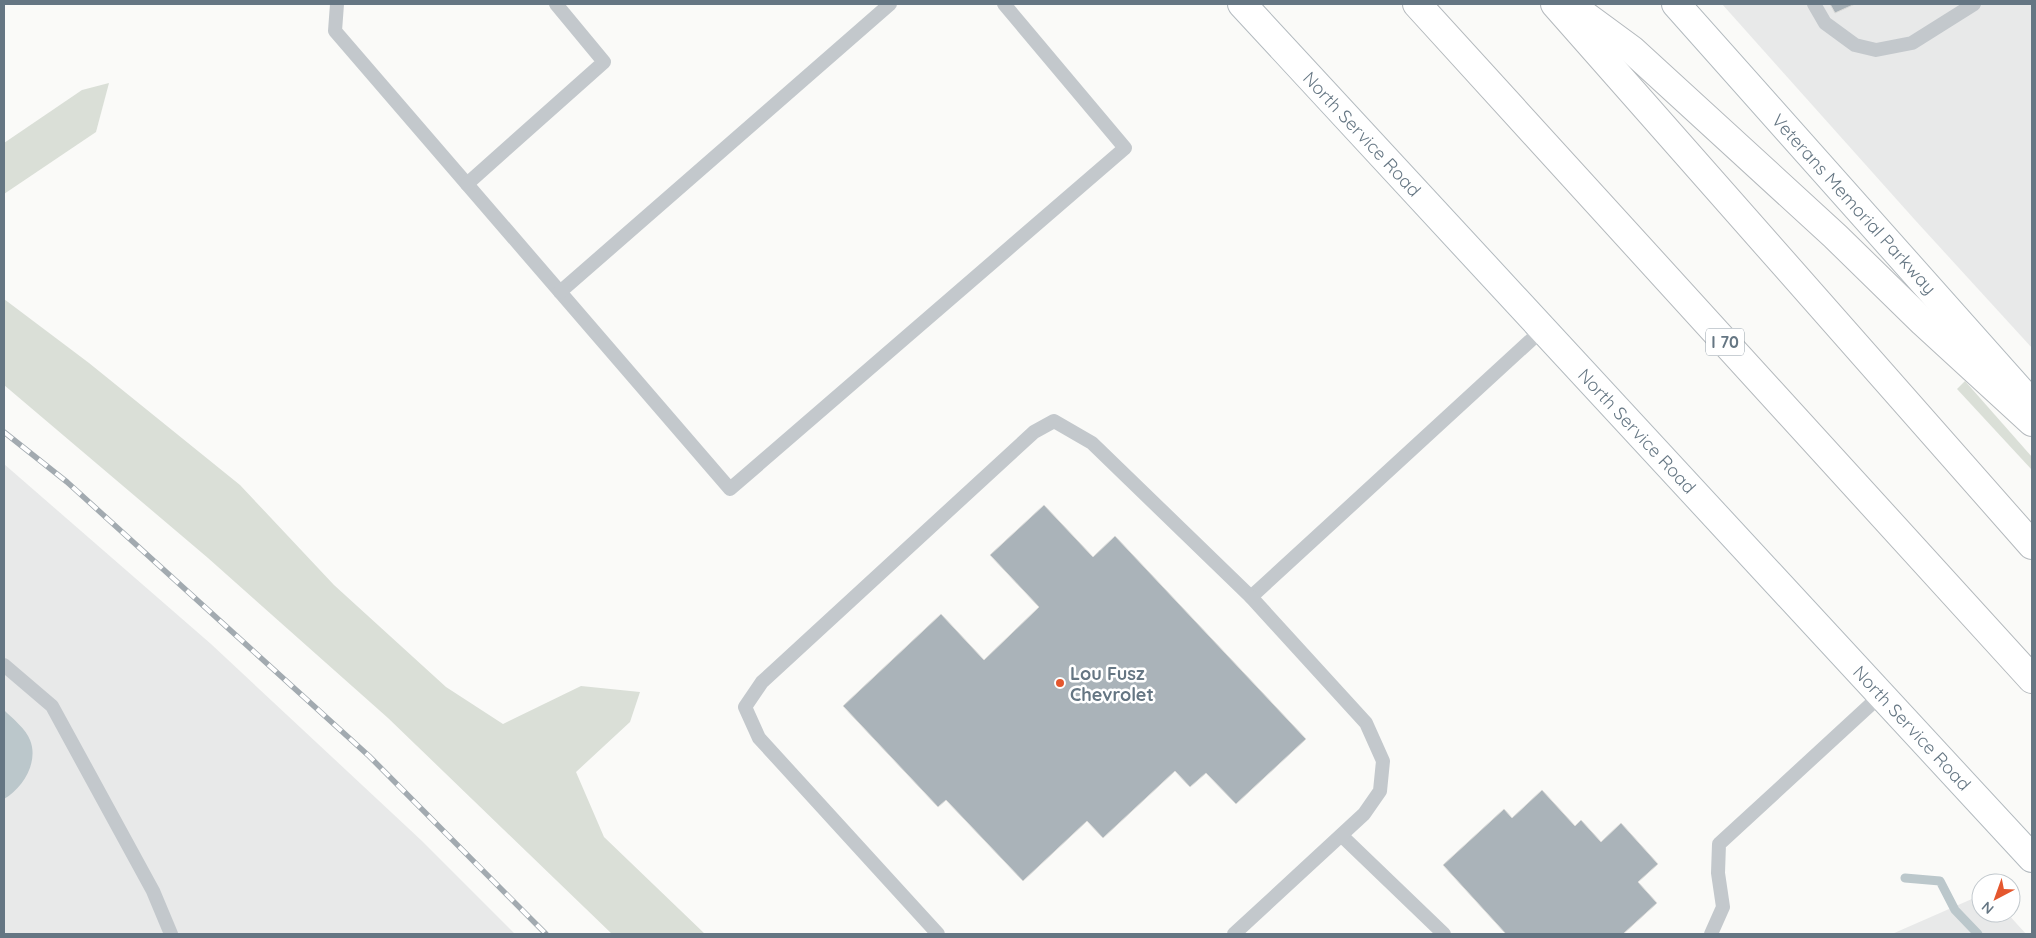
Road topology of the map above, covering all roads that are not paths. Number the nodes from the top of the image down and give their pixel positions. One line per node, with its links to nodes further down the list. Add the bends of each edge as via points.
1 (337, 4): 12 (lane, via 335,32)
2 (556, 4): 12 (lane, via 604,62)
3 (1004, 4): 13 (lane, via 1125,148 730,489)
4 (1242, 4): 14 (main road, North Service Road)
5 (1417, 4): 20 (main road, I 70)
6 (1555, 4): 17 (main road)
7 (1569, 4): 16 (main road, via 1632,50)
8 (1676, 4): 15 (main road, Veterans Memorial Parkway)
9 (1814, 4): 10 (lane, via 1825,23 1855,45 1876,50 1912,43)
10 (1974, 4)
11 (886, 5): 13 (lane)
12 (467, 184): 13 (lane)
13 (560, 292)
14 (1543, 328): 18 (lane); 21 (main road, North Service Road)
15 (2032, 404)
16 (2032, 422)
17 (2032, 545)
18 (1251, 597): 22 (lane, via 1366,723 1383,762 1380,791 1364,814); 25 (lane, via 1092,443 1054,421 1034,432 762,682 745,707 759,738)
19 (4, 666): 24 (lane, via 52,706 153,891)
20 (2032, 680)
21 (1881, 695): 23 (main road, North Service Road); 28 (lane, via 1719,844 1718,873 1723,907)
22 (1342, 836): 26 (lane); 27 (lane)
23 (2032, 858)
24 (171, 934)
25 (938, 934)
26 (1234, 934)
27 (1444, 934)
28 (1711, 934)

